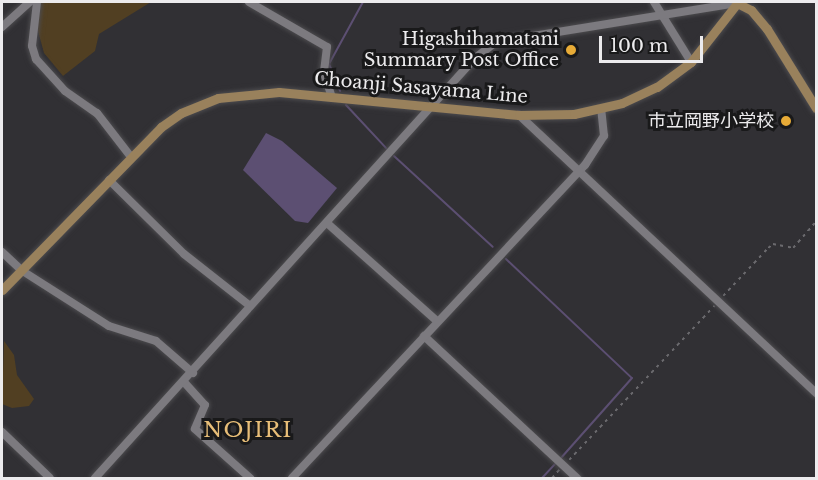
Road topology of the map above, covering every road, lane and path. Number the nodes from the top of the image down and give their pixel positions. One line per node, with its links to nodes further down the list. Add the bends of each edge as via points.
1 (30, 2): 7 (street)
2 (36, 2): 14 (street, via 32,46 36,59 65,91 97,113)
3 (249, 2): 9 (street, via 327,47 324,73)
4 (654, 2): 6 (street)
5 (737, 2): 6 (street); 8 (main road, Choanji Sasayama Line); 12 (main road, via 752,10 767,29)
6 (662, 17): 8 (street); 10 (street, via 496,42 474,59)
7 (2, 27)
8 (691, 62): 11 (main road, Choanji Sasayama Line, via 657,87)
9 (332, 98): 10 (main road, Choanji Sasayama Line); 14 (main road, Choanji Sasayama Line, via 279,92 218,98 174,117)
10 (432, 108): 13 (main road, Choanji Sasayama Line); 18 (street)
11 (600, 108): 13 (main road, Choanji Sasayama Line, via 574,114); 15 (street, via 604,136)
12 (816, 108)
13 (519, 115): 15 (street)
14 (131, 157): 16 (main road, Choanji Sasayama Line)
15 (580, 171): 22 (street); 24 (street)
16 (109, 180): 20 (main road, Choanji Sasayama Line); 23 (street, via 184,254)
17 (816, 222): 22 (path, via 793,248 772,244)
18 (327, 224): 23 (street); 24 (street)
19 (2, 252): 20 (street)
20 (21, 270): 21 (main road, Choanji Sasayama Line); 26 (street, via 109,326 156,341)
21 (2, 290)
22 (718, 302): 28 (street); 30 (path)
23 (250, 306): 26 (street)
24 (437, 321): 25 (street)
25 (424, 336): 30 (street); 34 (street)
26 (193, 373): 27 (street)
27 (184, 382): 32 (street); 33 (street, via 205,405 195,429)
28 (816, 393)
29 (2, 432): 31 (street)
30 (563, 466): 35 (path); 36 (street)
31 (50, 478)
32 (95, 478)
33 (250, 478)
34 (292, 478)
35 (552, 478)
36 (577, 478)

